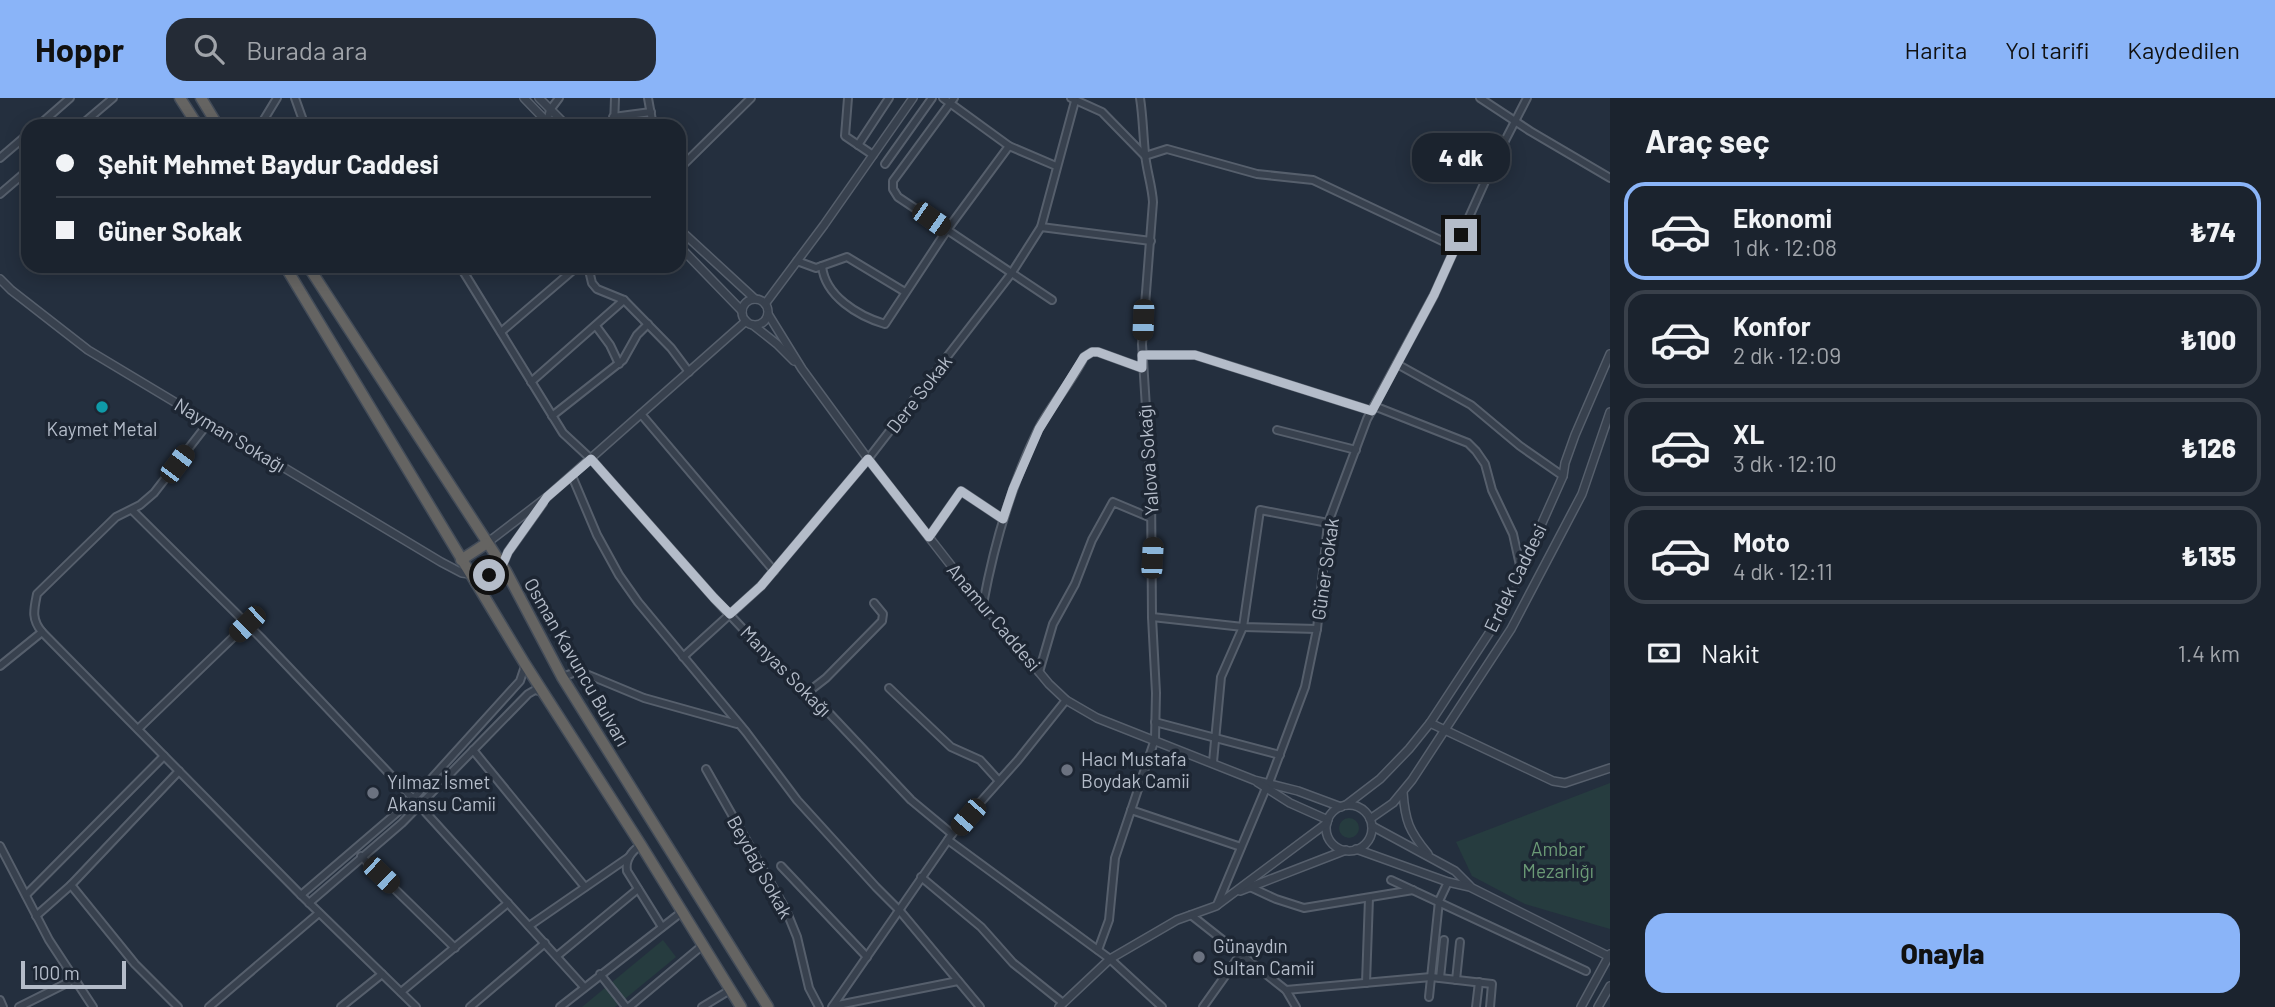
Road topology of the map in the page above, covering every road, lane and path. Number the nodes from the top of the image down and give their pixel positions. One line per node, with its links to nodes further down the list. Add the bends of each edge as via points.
1 (70, 98): 26 (street)
2 (113, 98): 27 (street)
3 (180, 98): 28 (highway)
4 (201, 98): 29 (highway)
5 (277, 98): 30 (street)
6 (295, 98): 31 (street)
7 (524, 98): 32 (street)
8 (539, 98): 23 (street)
9 (559, 98): 23 (street)
10 (615, 98): 25 (street)
11 (648, 98): 24 (street)
12 (751, 98): 43 (street)
13 (848, 98): 38 (street, via 845,136)
14 (889, 98): 38 (street)
15 (913, 98): 40 (street)
16 (932, 98): 44 (street)
17 (943, 98): 22 (street)
18 (1140, 98): 41 (street, Yalova Sokağı)
19 (1480, 98): 36 (street)
20 (1527, 98): 36 (street, Güner Sokak)
21 (1073, 99): 41 (street, via 1102,112); 45 (street, Dere Sokak)
22 (952, 101): 39 (street); 50 (street, via 893,181 898,197)
23 (550, 110): 33 (street); 34 (street)
24 (651, 112): 25 (street); 35 (street)
25 (613, 117)
26 (46, 119)
27 (88, 119)
28 (194, 119)
29 (214, 119)
30 (264, 119)
31 (302, 119)
32 (542, 119)
33 (548, 119)
34 (560, 119)
35 (652, 119)
36 (1516, 121): 47 (street); 53 (street, Güner Sokak)
37 (21, 140): 42 (street)
38 (858, 145): 40 (street)
39 (1009, 146): 45 (street); 50 (street)
40 (873, 155): 55 (street)
41 (1145, 156): 52 (street, Yalova Sokağı, via 1153,202); 53 (street, via 1167,149 1257,174 1313,180)
42 (0, 158)
43 (686, 162)
44 (885, 164)
45 (1056, 166): 49 (street, Dere Sokak)
46 (21, 176): 48 (street)
47 (1610, 178)
48 (0, 194)
49 (1041, 227): 52 (street); 62 (street, Dere Sokak)
50 (947, 230): 62 (street); 64 (street)
51 (686, 235): 65 (street)
52 (1151, 241): 76 (street, Yalova Sokağı)
53 (1455, 247): 78 (street, Güner Sokak)
54 (686, 253): 69 (street)
55 (797, 261): 56 (street); 68 (street)
56 (822, 266): 64 (street, via 847,257); 64 (street, via 823,280 835,296 872,320 885,324)
57 (289, 273): 101 (highway, Osman Kavuncu Bulvarı)
58 (313, 273): 100 (highway, Osman Kavuncu Bulvarı)
59 (464, 273): 74 (street, Manyas Sokağı)
60 (570, 273): 74 (street)
61 (590, 273): 66 (street, via 597,289)
62 (1011, 274): 67 (street); 91 (street, Dere Sokak)
63 (0, 280): 87 (street, Nayman Sokağı, via 88,350)
64 (905, 292)
65 (755, 299): 68 (street); 69 (street, via 745,304)
66 (624, 300): 72 (street); 73 (street)
67 (1052, 300)
68 (765, 303): 70 (street)
69 (743, 311): 71 (street)
70 (768, 314): 71 (street, via 762,323); 80 (street)
71 (749, 323): 80 (street); 81 (street)
72 (648, 324): 77 (street); 81 (street)
73 (596, 326): 77 (street); 82 (street)
74 (500, 332): 82 (street, Manyas Sokağı)
75 (1610, 354): 93 (street, Erdek Caddesi, via 1564,463)
76 (1142, 355): 79 (street, Yalova Sokağı); 83 (street, via 1195,355)
77 (619, 363): 86 (street)
78 (1397, 364): 83 (street, Güner Sokak); 93 (street, via 1471,405)
79 (1142, 368): 96 (street, Yalova Sokağı); 97 (street, via 1098,352 1084,357 1039,429)
80 (802, 369): 91 (street, Anamur Caddesi)
81 (689, 372): 85 (street)
82 (531, 382): 86 (street, Manyas Sokağı)
83 (1373, 408): 89 (street, Güner Sokak); 104 (street, via 1476,450 1513,534)
84 (1610, 412): 127 (street, Erdek Caddesi, via 1582,494 1561,537 1511,629)
85 (641, 414): 90 (street); 103 (street)
86 (552, 416): 90 (street, Manyas Sokağı)
87 (209, 422): 95 (street, via 154,493); 105 (street, Nayman Sokağı)
88 (1277, 430): 89 (street)
89 (1356, 450): 98 (street, Güner Sokak)
90 (591, 459): 92 (street); 108 (street, Manyas Sokağı)
91 (868, 459): 99 (street, Anamur Caddesi); 103 (street, Dere Sokak)
92 (572, 476): 94 (street); 114 (street, via 613,565)
93 (1563, 476): 104 (street, Erdek Caddesi)
94 (547, 497): 100 (street); 102 (street)
95 (132, 510): 110 (street); 113 (street, via 116,517 37,594 34,617)
96 (1151, 518): 109 (street, Yalova Sokağı); 117 (street, via 1113,502 1053,624)
97 (1003, 519): 99 (street, via 961,491); 107 (street)
98 (1328, 523): 111 (street, via 1260,510); 112 (street, Güner Sokak)
99 (929, 537): 107 (street, Anamur Caddesi)
100 (487, 542): 101 (highway); 102 (highway, Osman Kavuncu Bulvarı)
101 (461, 560): 105 (highway, Osman Kavuncu Bulvarı)
102 (502, 566): 105 (highway); 118 (highway, Osman Kavuncu Bulvarı)
103 (774, 571): 108 (street, Dere Sokak)
104 (1522, 572): 124 (street, Erdek Caddesi, via 1501,615)
105 (473, 578): 115 (highway, Osman Kavuncu Bulvarı)
106 (874, 603): 121 (street, via 883,614 882,621)
107 (983, 604): 117 (street, Anamur Caddesi)
108 (730, 614): 114 (street, Dere Sokak); 121 (street, Manyas Sokağı)
109 (1152, 617): 111 (street); 123 (street, Yalova Sokağı)
110 (247, 624): 126 (street); 140 (street)
111 (1243, 627): 112 (street); 128 (street, via 1221,677)
112 (1317, 629): 131 (street, Güner Sokak, via 1305,687)
113 (42, 632): 116 (street); 126 (street)
114 (683, 657): 125 (street)
115 (525, 664): 120 (highway, Osman Kavuncu Bulvarı); 140 (street, via 520,681)
116 (0, 666)
117 (1040, 672): 122 (street, Anamur Caddesi)
118 (562, 677): 125 (street, via 579,671 645,698); 223 (highway, Osman Kavuncu Bulvarı)
119 (889, 688): 137 (street, via 951,747 976,757)
120 (544, 692): 130 (street, via 528,694); 147 (highway, Osman Kavuncu Bulvarı)
121 (808, 692): 146 (street, Manyas Sokağı)
122 (1066, 700): 129 (street, Anamur Caddesi, via 1097,718); 137 (street)
123 (1155, 722): 128 (street); 129 (street, Yalova Sokağı)
124 (1430, 723): 127 (street); 142 (street, Erdek Caddesi, via 1380,779)
125 (739, 725): 175 (street, via 797,800)
126 (138, 729): 132 (street)
127 (1445, 732): 134 (street, via 1553,781 1565,783); 139 (street, Erdek Caddesi)
128 (1216, 737): 131 (street); 133 (street)
129 (1154, 739): 133 (street, Anamur Caddesi); 143 (street, Yalova Sokağı)
130 (473, 750): 141 (street); 161 (street)
131 (1280, 755): 138 (street, Güner Sokak)
132 (164, 756): 136 (street); 167 (street)
133 (1213, 762): 138 (street, Anamur Caddesi)
134 (1610, 768)
135 (706, 769): 224 (street, Beydağ Sokak, via 786,911 808,988)
136 (179, 771): 160 (street); 168 (street)
137 (999, 781): 146 (street)
138 (1267, 785): 142 (street); 144 (street, Anamur Caddesi); 149 (street, Güner Sokak)
139 (1403, 792): 145 (street, Erdek Caddesi); 155 (street, via 1406,822)
140 (413, 799): 141 (street); 150 (street)
141 (419, 805): 154 (street); 172 (street)
142 (1344, 806): 144 (street); 145 (street, via 1362,809)
143 (1131, 810): 149 (street); 186 (street, Yalova Sokağı, via 1115,858 1109,920)
144 (1327, 822): 152 (street, via 1330,840); 166 (street)
145 (1371, 822): 151 (street, via 1368,840); 155 (street)
146 (950, 837): 157 (street); 186 (street, Manyas Sokağı)
147 (641, 845): 153 (street); 174 (highway, Osman Kavuncu Bulvarı)
148 (0, 846): 167 (street)
149 (1241, 847): 173 (street, Güner Sokak)
150 (356, 848): 154 (street); 168 (street)
151 (1356, 849): 152 (street); 159 (street)
152 (1346, 850): 162 (street)
153 (629, 856): 161 (street); 164 (street, via 627,872)
154 (362, 857): 171 (street); 185 (street)
155 (1433, 859): 163 (street)
156 (781, 866): 190 (street)
157 (920, 877): 175 (street); 209 (street, via 981,927)
158 (1391, 880): 165 (street)
159 (1448, 882): 163 (street); 170 (street)
160 (71, 885): 178 (street); 214 (street, via 135,964)
161 (585, 887): 179 (street)
162 (1250, 887): 166 (street); 169 (street, via 1304,908)
163 (1471, 887): 187 (street)
164 (638, 889): 180 (street); 189 (street)
165 (1415, 890): 169 (street); 170 (street)
166 (1233, 893): 173 (street)
167 (26, 895): 178 (street)
168 (301, 895): 171 (street)
169 (1369, 898): 201 (street)
170 (1439, 901): 192 (street); 195 (street)
171 (309, 903): 176 (street)
172 (508, 903): 179 (street); 185 (street)
173 (1216, 906): 177 (street)
174 (683, 911): 180 (street); 184 (highway, Osman Kavuncu Bulvarı)
175 (900, 911): 190 (street); 199 (street)
176 (319, 913): 193 (street); 215 (street)
177 (1191, 915): 188 (street); 191 (street)
178 (36, 916): 197 (street)
179 (529, 926): 183 (street)
180 (662, 927): 194 (street)
181 (1444, 940): 196 (street)
182 (1460, 942): 198 (street)
183 (545, 943): 189 (street); 218 (street)
184 (703, 945): 204 (highway, Osman Kavuncu Bulvarı); 220 (street)
185 (454, 948): 206 (street)
186 (1098, 950): 191 (street, Manyas Sokağı)
187 (1609, 954): 232 (street)
188 (1240, 955): 205 (street); 228 (street)
189 (557, 956): 202 (street)
190 (867, 957): 225 (street)
191 (1110, 959): 209 (street); 227 (street, Manyas Sokağı)
192 (1586, 971)
193 (383, 974): 206 (street); 216 (street)
194 (600, 974): 202 (street); 220 (street)
195 (1431, 977): 196 (street); 201 (street); 207 (street)
196 (1440, 978): 198 (street)
197 (74, 980): 211 (street); 212 (street); 213 (street)
198 (1456, 980): 200 (street)
199 (958, 981): 225 (street); 226 (street)
200 (1479, 982): 230 (street); 231 (street, via 1492,984)
201 (1367, 983): 205 (street)
202 (584, 986): 219 (street)
203 (1610, 986): 233 (street)
204 (730, 990): 221 (street); 222 (highway, Osman Kavuncu Bulvarı)
205 (1286, 990): 229 (street)
206 (401, 992): 217 (street)
207 (1429, 997)
208 (0, 1000): 210 (street)
209 (1061, 1005)
210 (3, 1007)
211 (19, 1007)
212 (86, 1007)
213 (93, 1007)
214 (178, 1007)
215 (209, 1007)
216 (341, 1007)
217 (415, 1007)
218 (470, 1007)
219 (560, 1007)
220 (628, 1007)
221 (702, 1007)
222 (740, 1007)
223 (768, 1007)
224 (820, 1007)
225 (832, 1007)
226 (980, 1007)
227 (1162, 1007)
228 (1203, 1007)
229 (1296, 1007)
230 (1476, 1007)
231 (1490, 1007)
232 (1581, 1007)
233 (1598, 1007)

